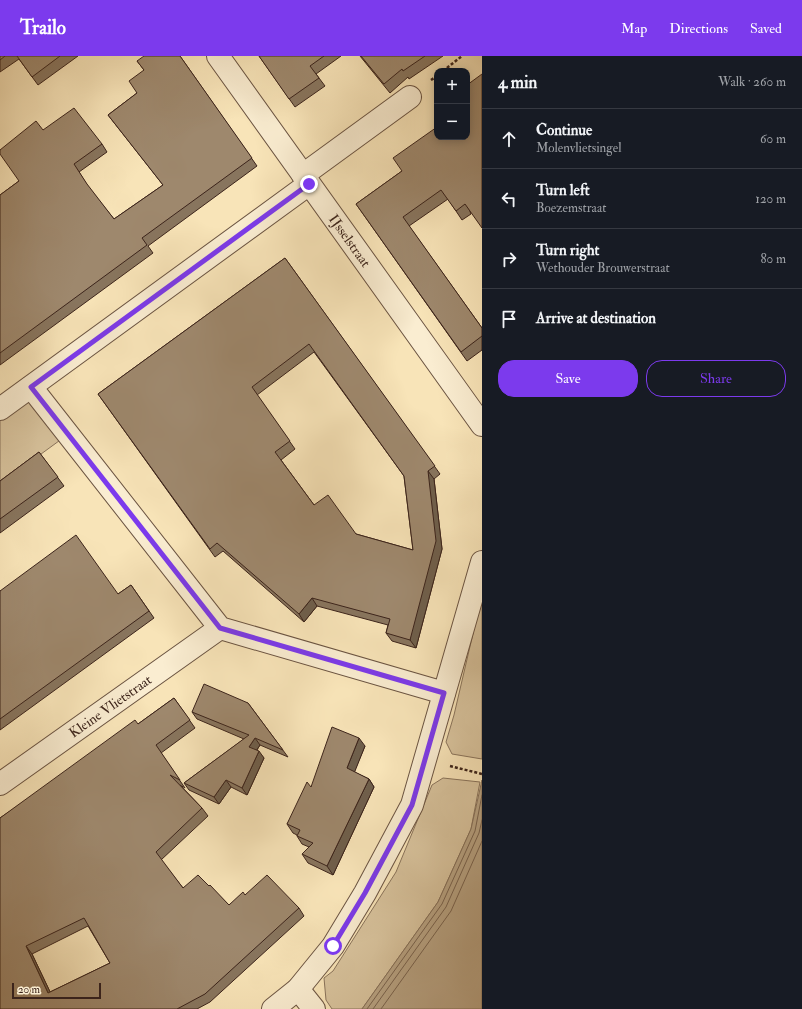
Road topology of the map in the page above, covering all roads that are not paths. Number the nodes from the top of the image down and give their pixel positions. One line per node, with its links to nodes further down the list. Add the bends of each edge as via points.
1 (218, 56): 3 (street, IJsselstraat)
2 (410, 97): 3 (street)
3 (306, 180): 4 (street); 6 (street, IJsselstraat)
4 (31, 387): 5 (street); 8 (street)
5 (0, 409)
6 (482, 425)
7 (482, 562): 9 (street)
8 (220, 628): 9 (street); 10 (street, Kleine Vlietstraat)
9 (444, 693): 11 (street, via 412,805 365,893 333,946)
10 (0, 784)
11 (298, 989): 12 (street); 13 (street)
12 (272, 1009)
13 (314, 1009)

